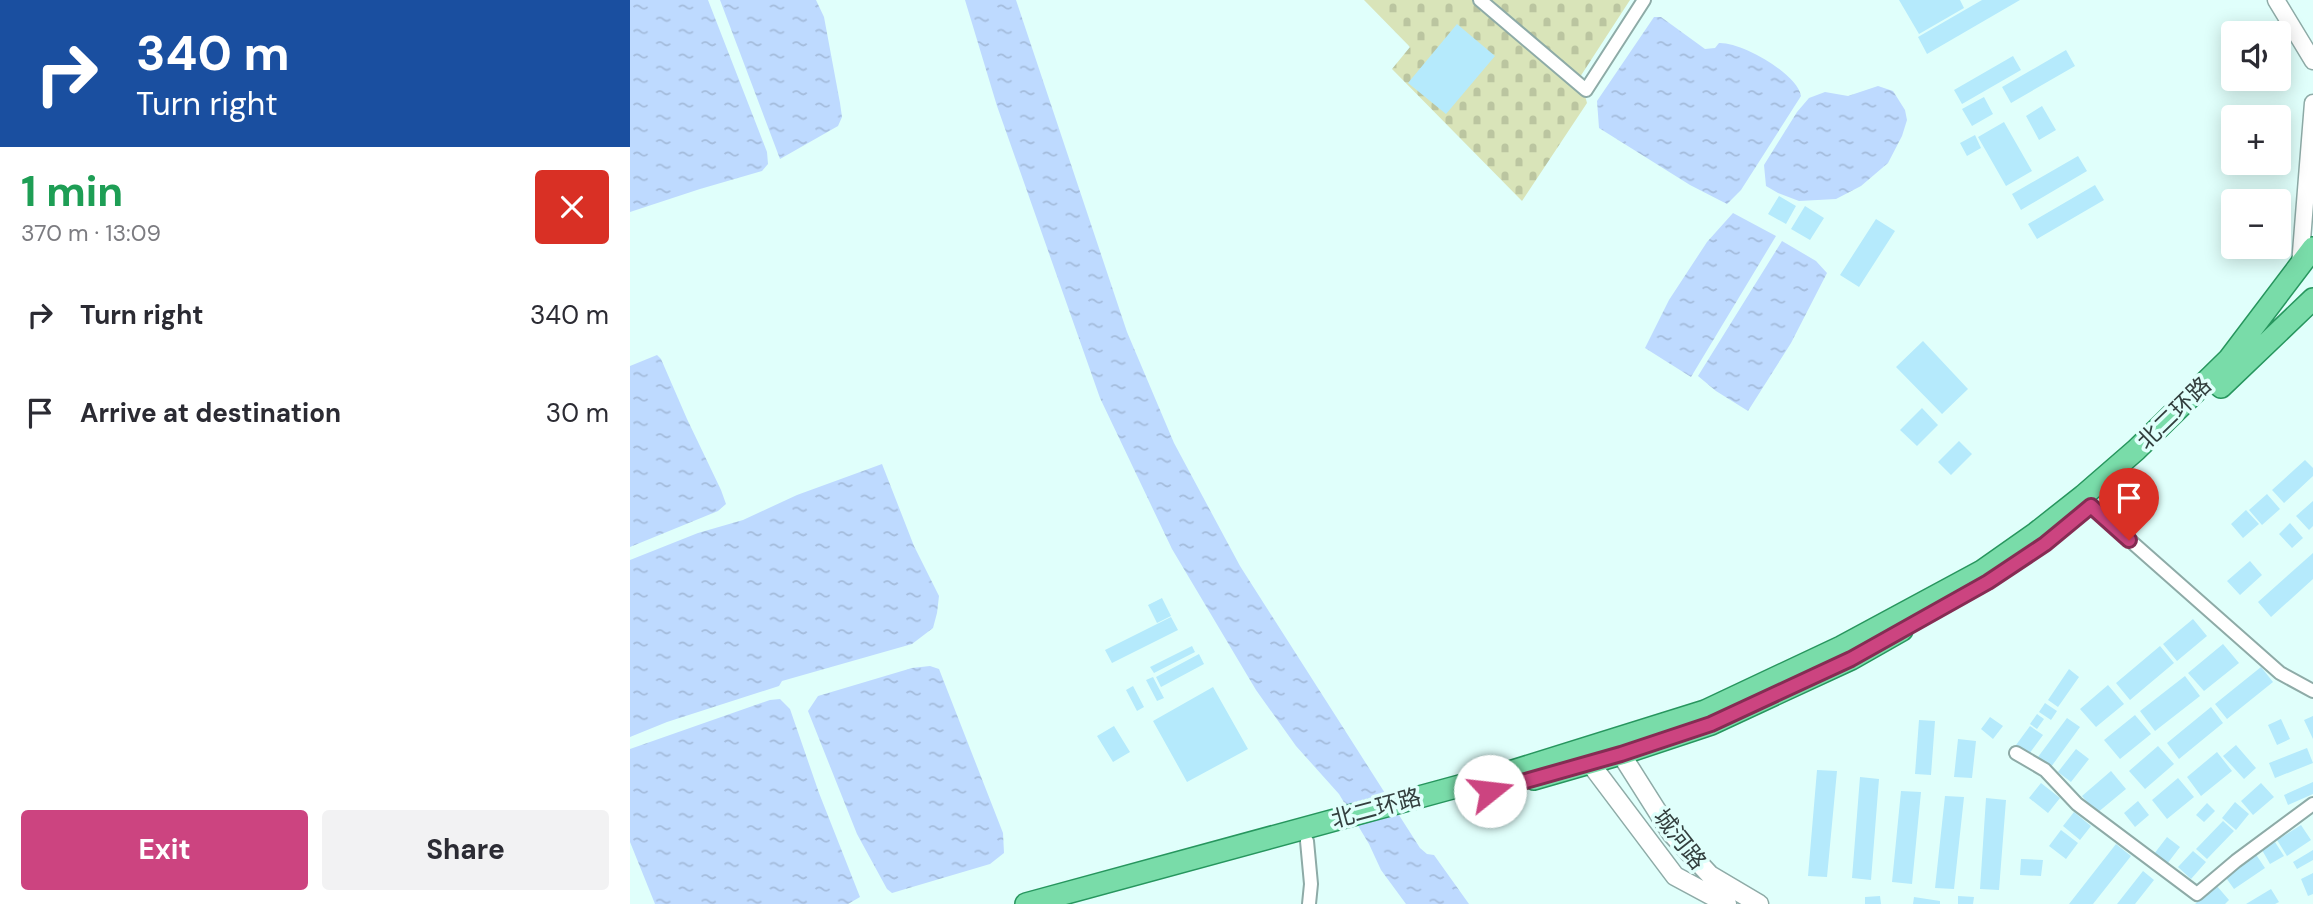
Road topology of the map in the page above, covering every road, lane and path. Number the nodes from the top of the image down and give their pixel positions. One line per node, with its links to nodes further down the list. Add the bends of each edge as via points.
1 (1480, 0): 2 (street, via 1586,90)
2 (1644, 0)
3 (2276, 0): 4 (street)
4 (2313, 61)
5 (2313, 103): 7 (street)
6 (2313, 248): 7 (main road, 北二环路)
7 (2300, 266): 15 (main road, 北二环路, via 2229,359 2136,450 1982,571 1842,647 1705,711)
8 (2313, 299): 9 (main road, 北二环路, via 2145,462)
9 (2091, 506): 10 (street, via 2280,673); 12 (main road, 北二环路, via 1988,582 1851,659 1711,724)
10 (2313, 691)
11 (2016, 753): 14 (street, via 2045,770 2077,804 2197,894)
12 (1621, 754): 13 (main road, 北二环路); 22 (main road, 城河路, via 1686,850 1710,875)
13 (1590, 763): 15 (main road, 北二环路); 21 (main road, 城河路, via 1675,876)
14 (2313, 804)
15 (1411, 806): 16 (main road, 北二环路)
16 (1328, 828): 17 (main road, 北二环路); 18 (main road, 北二环路)
17 (1307, 841): 19 (main road, 北二环路); 20 (street)
18 (1026, 904)
19 (1080, 904)
20 (1309, 904)
21 (1727, 904)
22 (1759, 904)

